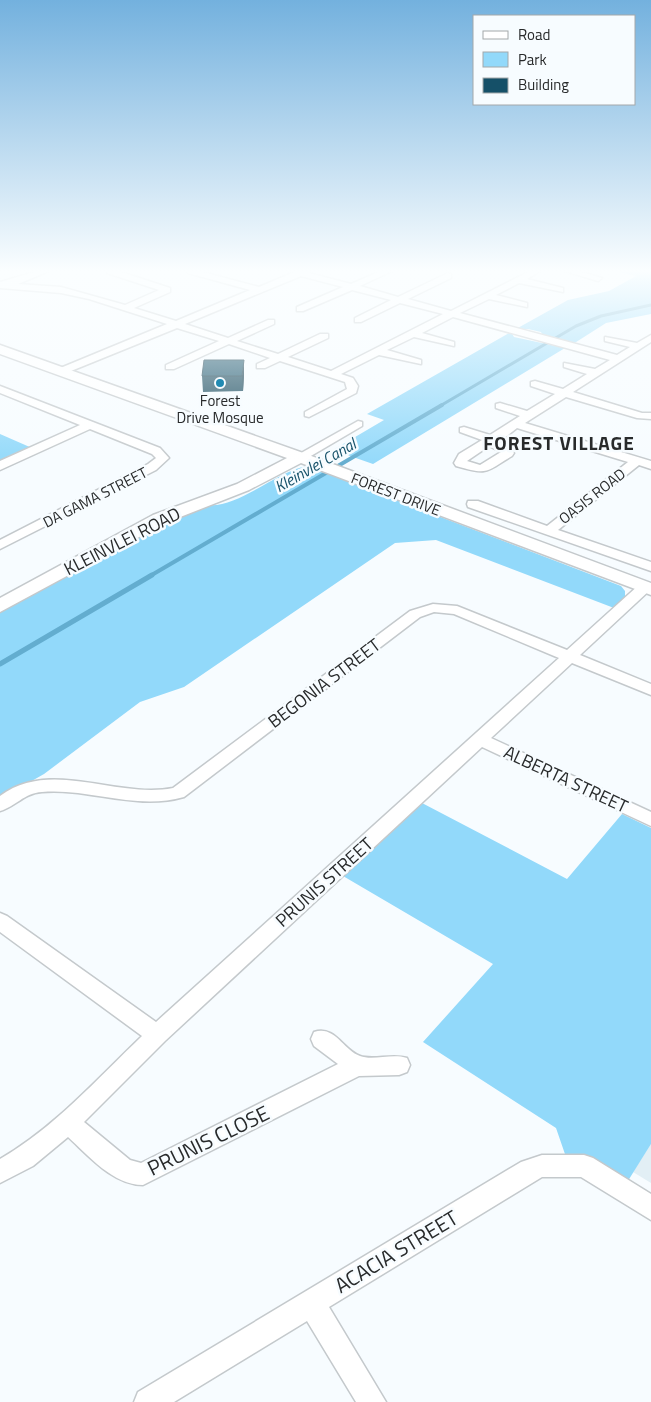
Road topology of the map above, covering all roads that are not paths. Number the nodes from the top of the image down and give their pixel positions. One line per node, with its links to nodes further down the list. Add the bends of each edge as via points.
1 (147, 336): 21 (street)
2 (217, 336): 10 (street)
3 (237, 336): 10 (street)
4 (324, 336): 15 (street)
5 (406, 336): 14 (street)
6 (425, 336): 11 (street)
7 (536, 336): 16 (street)
8 (651, 338): 12 (street)
9 (609, 339): 12 (street)
10 (229, 340): 15 (street); 20 (street)
11 (450, 344)
12 (638, 346): 16 (street)
13 (0, 349): 21 (street, FOREST DRIVE)
14 (378, 351): 17 (street); 23 (street)
15 (280, 357): 19 (street); 23 (street)
16 (618, 359): 22 (street)
17 (417, 362)
18 (568, 365): 22 (street)
19 (260, 366)
20 (170, 367)
21 (62, 371): 35 (street, FOREST DRIVE)
22 (597, 373): 26 (street)
23 (333, 374): 28 (street, via 349,380 353,390)
24 (535, 384): 26 (street)
25 (0, 389): 31 (street, DA GAMA STREET)
26 (565, 393): 29 (street); 30 (street, via 641,416)
27 (500, 406): 29 (street)
28 (309, 414)
29 (530, 416): 33 (street)
30 (651, 416)
31 (89, 424): 37 (street); 41 (street, DA GAMA STREET, via 156,451 163,458 152,467)
32 (358, 424): 35 (street)
33 (518, 424): 34 (street, via 492,441); 36 (street)
34 (464, 430)
35 (308, 460): 43 (street, FOREST DRIVE); 44 (street, KLEINVLEI ROAD, via 159,519)
36 (637, 461): 38 (street); 40 (street, OASIS ROAD)
37 (0, 466)
38 (651, 466)
39 (473, 504): 40 (street)
40 (548, 531): 42 (street)
41 (0, 545)
42 (651, 568)
43 (648, 588): 45 (street, PRUNIS STREET)
44 (0, 606)
45 (570, 656): 46 (street, BEGONIA STREET); 47 (street, PRUNIS STREET); 48 (street, BEGONIA STREET, via 457,610 426,609 415,614 178,793 154,797 45,786 21,791)
46 (651, 690)
47 (480, 739): 49 (street, ALBERTA STREET); 51 (street, PRUNIS STREET)
48 (0, 805)
49 (651, 820)
50 (0, 921): 51 (street)
51 (157, 1035): 55 (street, PRUNIS STREET)
52 (322, 1039): 54 (street)
53 (399, 1065): 54 (street, PRUNIS CLOSE)
54 (356, 1066): 55 (street, PRUNIS CLOSE, via 143,1174 132,1174 121,1168)
55 (68, 1122): 56 (street, PRUNIS STREET, via 24,1158)
56 (0, 1172)
57 (651, 1208): 58 (street, ACACIA STREET, via 584,1166 542,1166 530,1170)
58 (311, 1302): 59 (street, ACACIA STREET); 60 (street)
59 (148, 1402)
60 (372, 1402)

